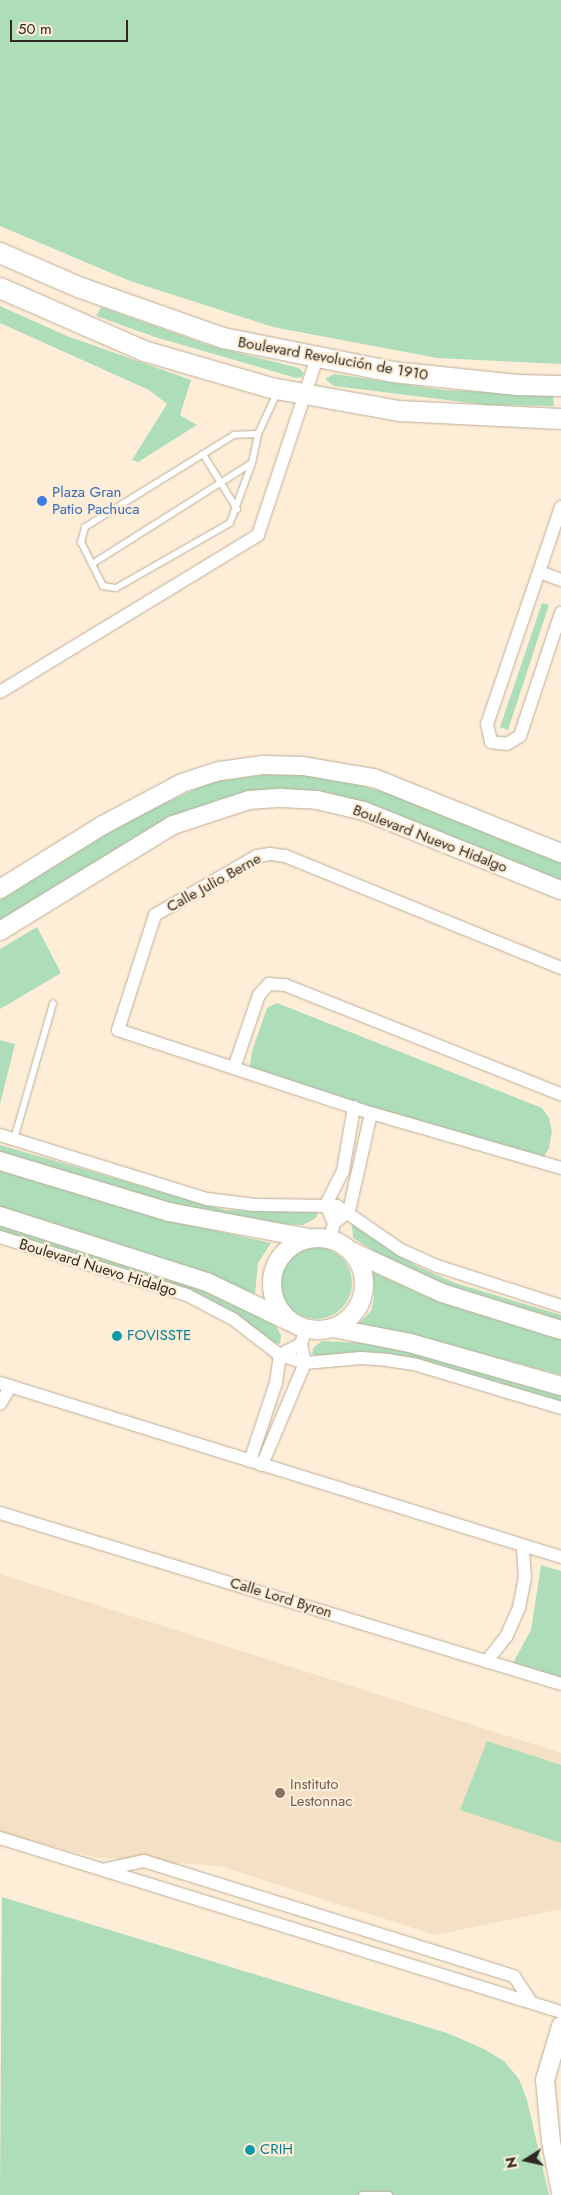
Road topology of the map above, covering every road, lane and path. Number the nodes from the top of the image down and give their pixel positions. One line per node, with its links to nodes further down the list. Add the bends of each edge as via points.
1 (0, 253): 2 (main road, Boulevard Revolución de 1910)
2 (57, 278): 4 (main road); 5 (main road, Boulevard Revolución de 1910, via 223,338)
3 (0, 288): 4 (main road)
4 (44, 307): 7 (main road, via 144,351)
5 (317, 358): 6 (main road, Boulevard Revolución de 1910, via 442,378); 8 (street)
6 (561, 386)
7 (278, 390): 8 (main road); 10 (lane)
8 (306, 396): 9 (main road, via 399,411); 20 (street, via 258,535)
9 (561, 419)
10 (258, 434): 11 (lane, via 234,435); 12 (lane)
11 (203, 454): 13 (lane); 16 (lane, via 85,527 81,542)
12 (252, 463): 13 (lane); 15 (lane)
13 (220, 484): 15 (lane); 16 (lane)
14 (561, 507): 17 (street)
15 (237, 510): 16 (lane, via 230,522 116,588 104,586)
16 (92, 564)
17 (540, 572): 18 (street); 19 (street, via 487,724 492,742 507,744 520,736)
18 (561, 580)
19 (561, 613)
20 (0, 692)
21 (561, 853): 22 (street, via 374,778 304,766 262,765 220,771 182,783 103,825)
22 (0, 889)
23 (561, 890): 24 (street, Boulevard Nuevo Hidalgo, via 364,811 317,800 273,799 218,808 173,825)
24 (0, 931)
25 (561, 968): 27 (street, Calle Julio Berne, via 285,856 257,856 155,915 118,1030)
26 (53, 1004): 32 (lane)
27 (234, 1068): 28 (street, via 259,995 269,984 285,985); 29 (street, Calle Julio Berne)
28 (561, 1094)
29 (354, 1107): 30 (street, Calle Julio Berne); 35 (street)
30 (371, 1113): 34 (street, Calle Julio Berne); 36 (street)
31 (0, 1135): 32 (street)
32 (14, 1139): 37 (street, via 207,1199 255,1205)
33 (0, 1161): 42 (street, via 169,1212)
34 (561, 1168)
35 (343, 1171): 36 (street); 37 (street)
36 (357, 1175): 38 (street)
37 (326, 1205): 38 (street); 40 (street)
38 (349, 1212): 40 (street); 44 (street, via 401,1250 437,1266)
39 (0, 1216): 45 (street, Boulevard Nuevo Hidalgo, via 208,1282)
40 (332, 1231): 42 (street); 43 (street)
41 (0, 1237): 49 (street, Boulevard Nuevo Hidalgo, via 187,1295 233,1319)
42 (308, 1238): 45 (street, via 284,1251 272,1274 274,1300)
43 (350, 1250): 46 (street, via 363,1272 362,1298 348,1319); 47 (street, via 442,1293)
44 (561, 1306)
45 (290, 1322): 48 (street)
46 (333, 1328): 48 (street); 53 (street, via 410,1343)
47 (561, 1330)
48 (304, 1337): 49 (street); 50 (street)
49 (280, 1355): 50 (street, Boulevard Nuevo Hidalgo); 51 (street)
50 (305, 1363): 54 (street); 56 (street, Boulevard Nuevo Hidalgo, via 361,1358 418,1365)
51 (276, 1383): 54 (street); 57 (street)
52 (6, 1384): 55 (street); 57 (street)
53 (561, 1386)
54 (291, 1390): 57 (street)
55 (0, 1404)
56 (561, 1408)
57 (256, 1463): 59 (street)
58 (0, 1513): 61 (street, Calle Lord Byron)
59 (524, 1546): 60 (street); 61 (street, via 525,1578 519,1608 506,1637)
60 (561, 1557)
61 (487, 1661): 62 (street, Calle Lord Byron)
62 (561, 1684)
63 (0, 1838): 64 (street)
64 (103, 1870): 65 (street); 65 (street, via 144,1861 514,1976)
65 (531, 2002): 66 (street)
66 (561, 2012)
67 (561, 2026): 68 (street, via 545,2080 550,2134)
68 (561, 2193)
69 (362, 2195): 70 (lane)
70 (389, 2195)

